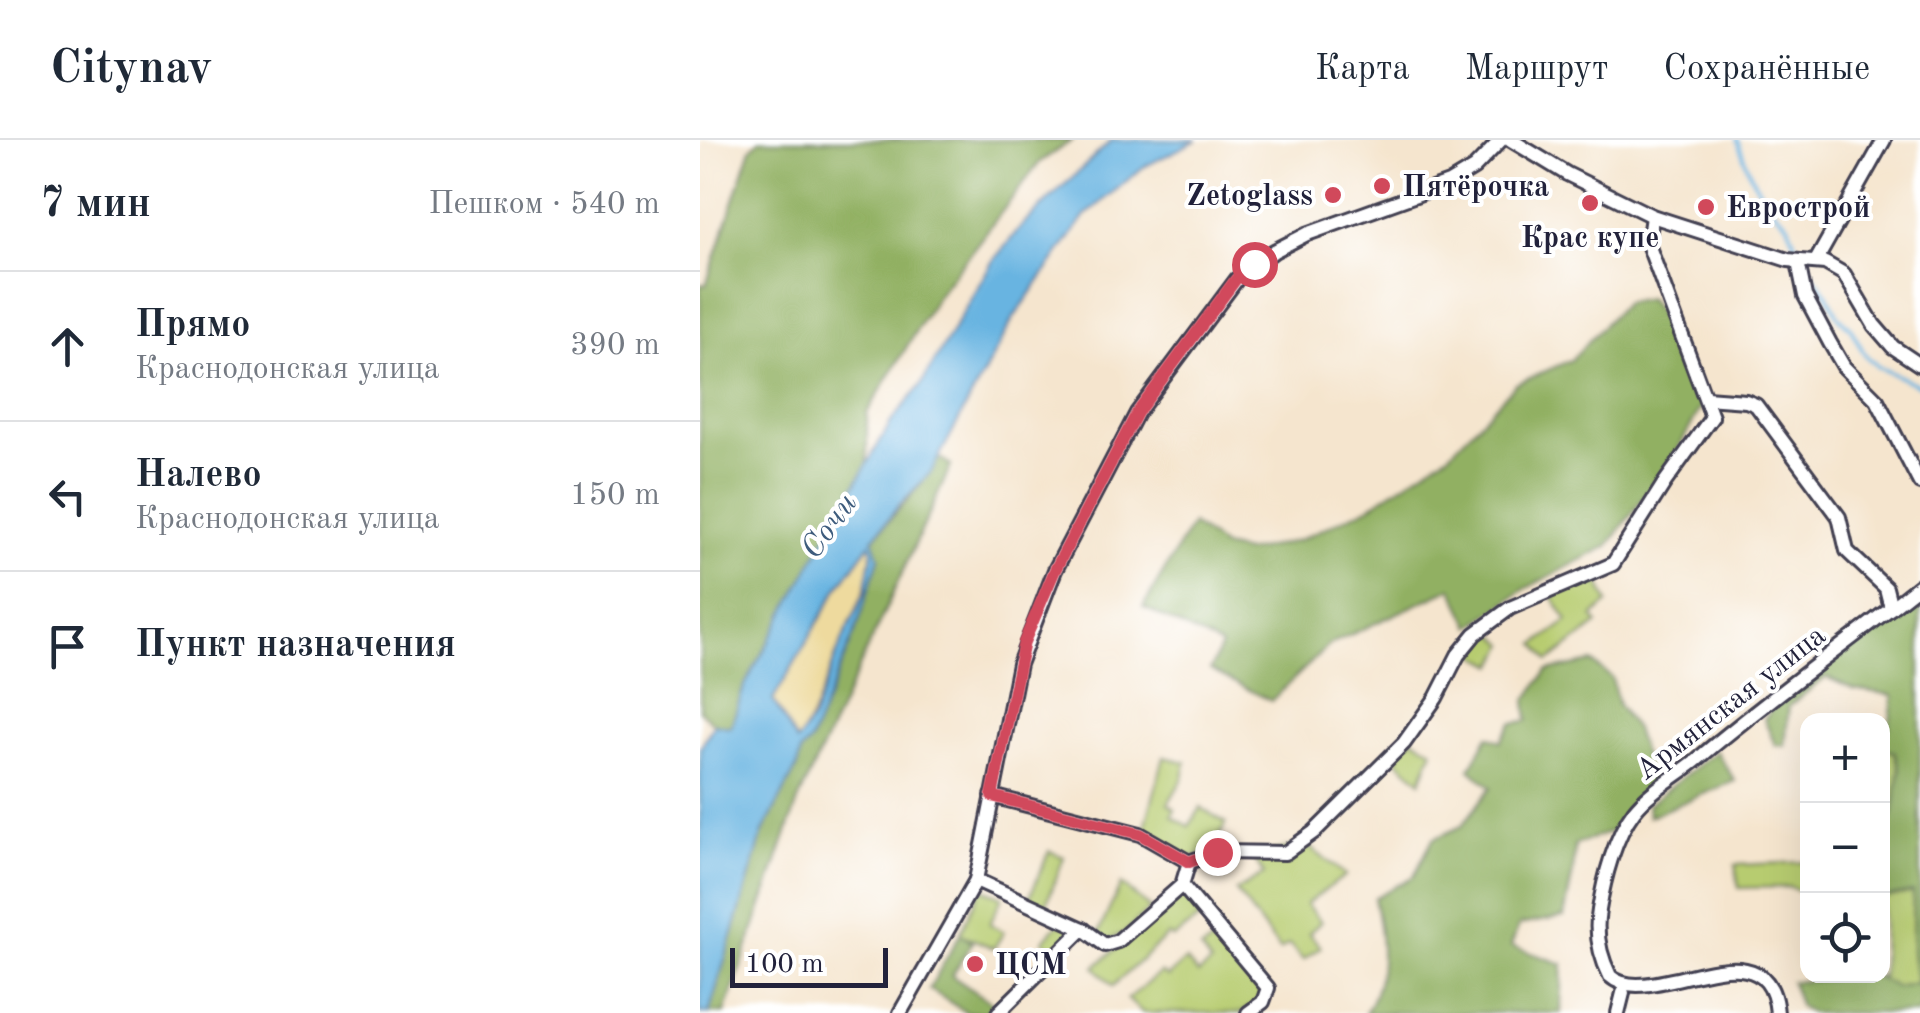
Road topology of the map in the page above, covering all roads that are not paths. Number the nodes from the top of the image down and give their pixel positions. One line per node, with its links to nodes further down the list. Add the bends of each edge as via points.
1 (1502, 140): 12 (street, via 1449,183 1308,234 1236,279 1137,413 1055,570 1024,642)
2 (1511, 140): 4 (street)
3 (1881, 144): 6 (street)
4 (1652, 216): 5 (street); 8 (street, via 1648,244)
5 (1798, 262): 6 (street); 9 (street, via 1821,326 1844,367 1876,400)
6 (1820, 262): 7 (street, via 1844,274 1874,325)
7 (1920, 365)
8 (1706, 398): 11 (street, via 1756,405 1839,517 1847,550 1886,588); 13 (street, via 1712,422 1608,569 1510,608 1476,634 1404,743 1284,853 1217,852)
9 (1920, 483)
10 (1920, 585): 11 (street, Армянская улица)
11 (1891, 608): 21 (street, Армянская улица, via 1632,813 1598,915 1600,951 1628,996)
12 (992, 796): 13 (street, via 1140,834); 14 (street)
13 (1189, 862): 15 (street)
14 (976, 880): 16 (street); 18 (street)
15 (1182, 885): 16 (street, via 1110,946); 20 (street, via 1268,988 1264,1002)
16 (1083, 929): 19 (street)
17 (1700, 989): 22 (street, via 1738,976 1762,980 1775,994)
18 (900, 1013)
19 (998, 1013)
20 (1248, 1013)
21 (1618, 1013)
22 (1777, 1013)

